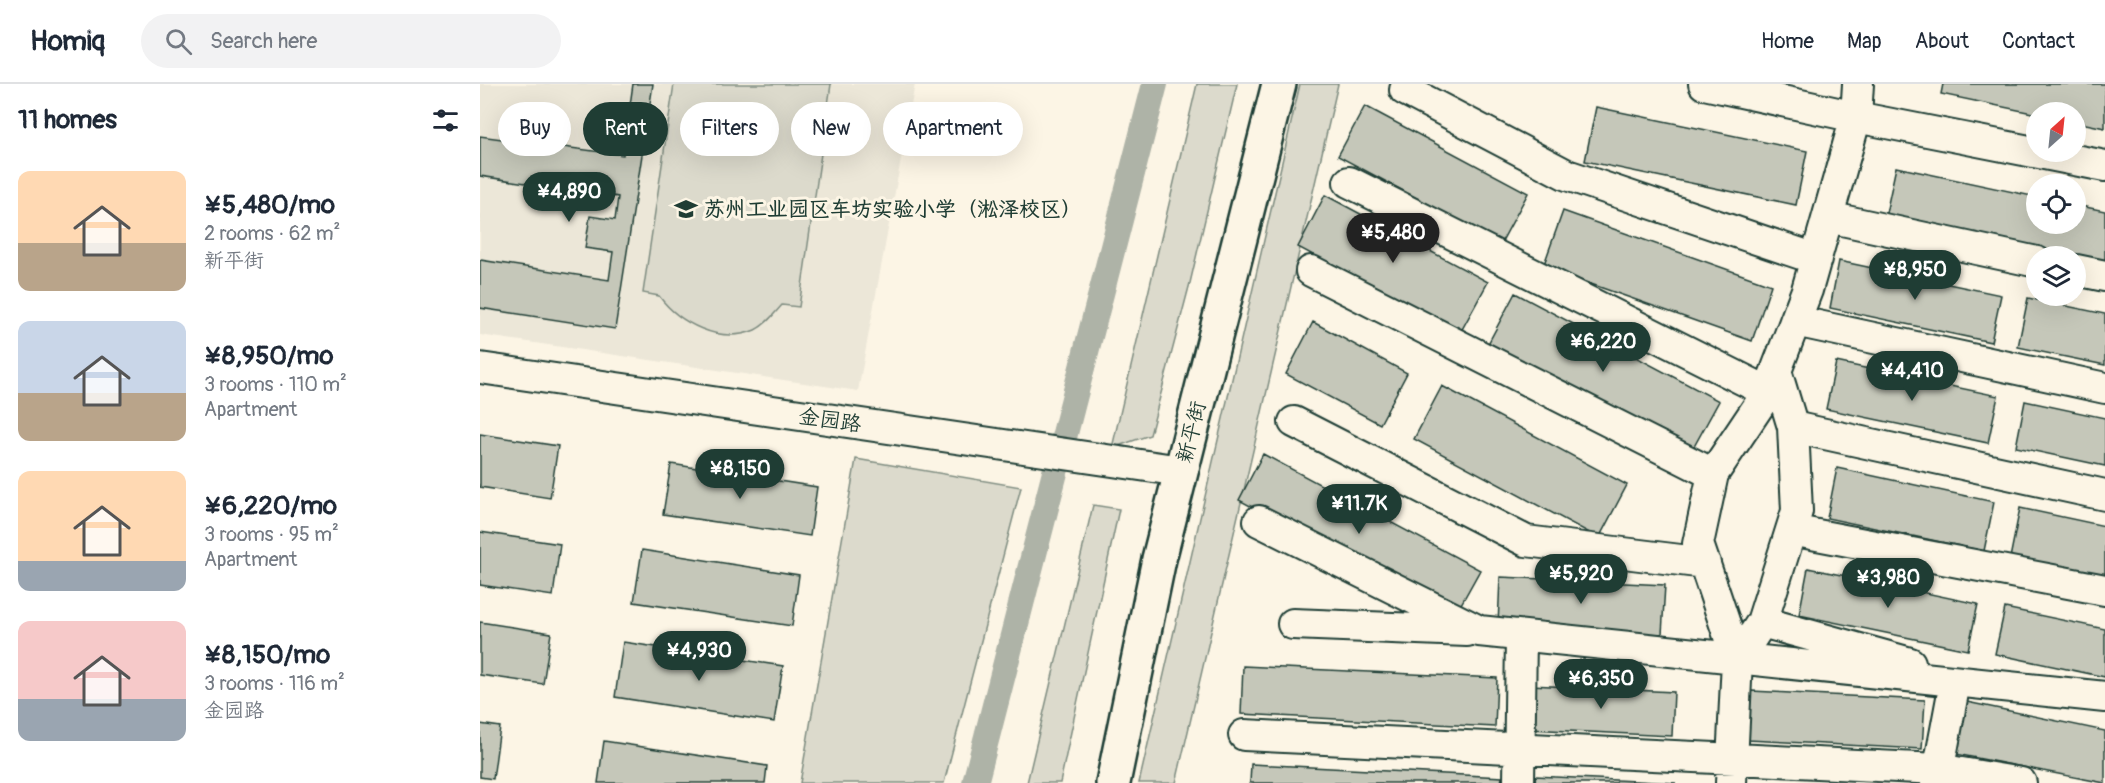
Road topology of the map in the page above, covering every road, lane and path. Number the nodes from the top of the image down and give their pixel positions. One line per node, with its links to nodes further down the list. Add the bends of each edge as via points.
1 (1279, 84): 19 (main road, 新平街)
2 (1704, 84): 4 (street)
3 (1405, 90): 8 (street, via 1567,175)
4 (1859, 94): 5 (street); 7 (street)
5 (2105, 166)
6 (1349, 182): 15 (street)
7 (1828, 217): 8 (street); 9 (street)
8 (1816, 259): 13 (street)
9 (2026, 260)
10 (1311, 271): 20 (street)
11 (2086, 272): 12 (street)
12 (2105, 276)
13 (1796, 321): 15 (street); 16 (street)
14 (480, 368): 19 (street, 金园路)
15 (1772, 382): 18 (street); 20 (street)
16 (2105, 388)
17 (1294, 422): 24 (street, via 1526,541)
18 (1793, 428): 21 (street); 23 (street, via 1797,512)
19 (1181, 471): 38 (main road, 新平街)
20 (1713, 474): 24 (street, via 1698,544)
21 (2105, 495)
22 (1258, 521): 28 (street)
23 (1791, 530): 25 (street); 26 (street)
24 (1705, 563): 30 (street)
25 (2105, 590)
26 (1762, 622): 30 (street); 32 (street)
27 (1293, 624): 28 (street)
28 (1479, 631): 29 (street)
29 (1521, 636): 30 (street); 35 (street)
30 (1737, 660): 31 (street); 36 (street)
31 (1955, 682): 32 (street); 37 (street)
32 (1991, 686): 33 (street)
33 (2105, 697)
34 (1244, 735): 35 (street)
35 (1520, 750): 36 (street); 39 (street)
36 (1731, 772): 37 (street)
37 (1937, 776): 40 (street)
38 (1113, 783)
39 (1519, 783)
40 (2021, 783)

